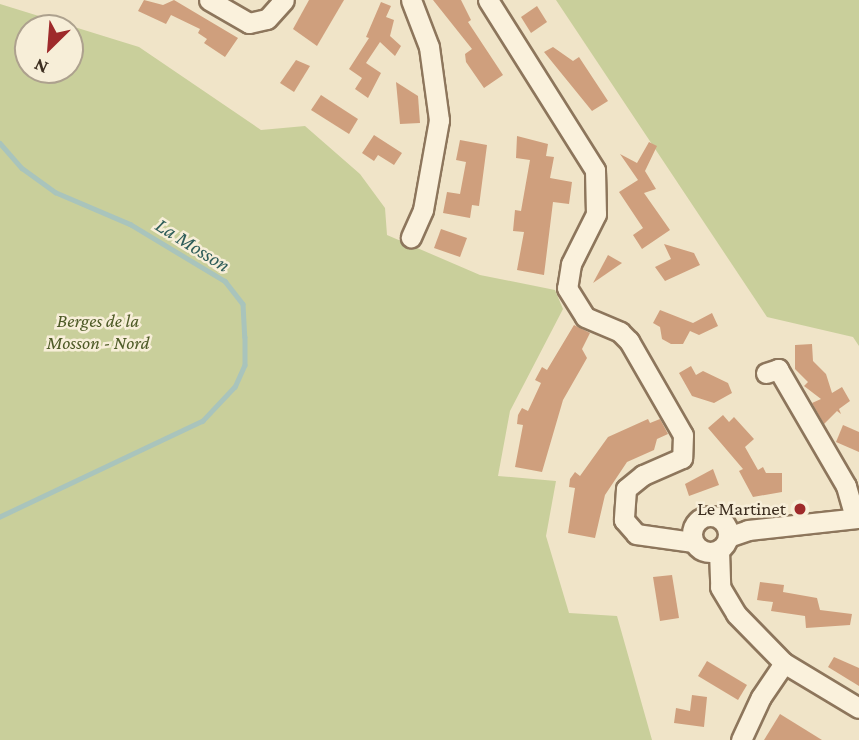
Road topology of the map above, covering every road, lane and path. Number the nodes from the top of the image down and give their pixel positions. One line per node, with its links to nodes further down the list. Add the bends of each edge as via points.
1 (209, 0): 2 (street, via 249,23 267,19)
2 (284, 0)
3 (411, 0): 5 (street, via 429,47 439,120 423,210)
4 (488, 0): 8 (street, via 595,170 596,214 571,264 568,288 585,317 620,332 629,341 682,435 682,458 633,481 622,503 624,520 636,534)
5 (411, 237)
6 (766, 373): 7 (street, via 778,369 846,486)
7 (857, 518): 8 (street, via 748,530)
8 (708, 543): 9 (street, via 726,600)
9 (784, 663): 10 (street); 11 (street, via 761,697)
10 (859, 708)
11 (741, 740)

